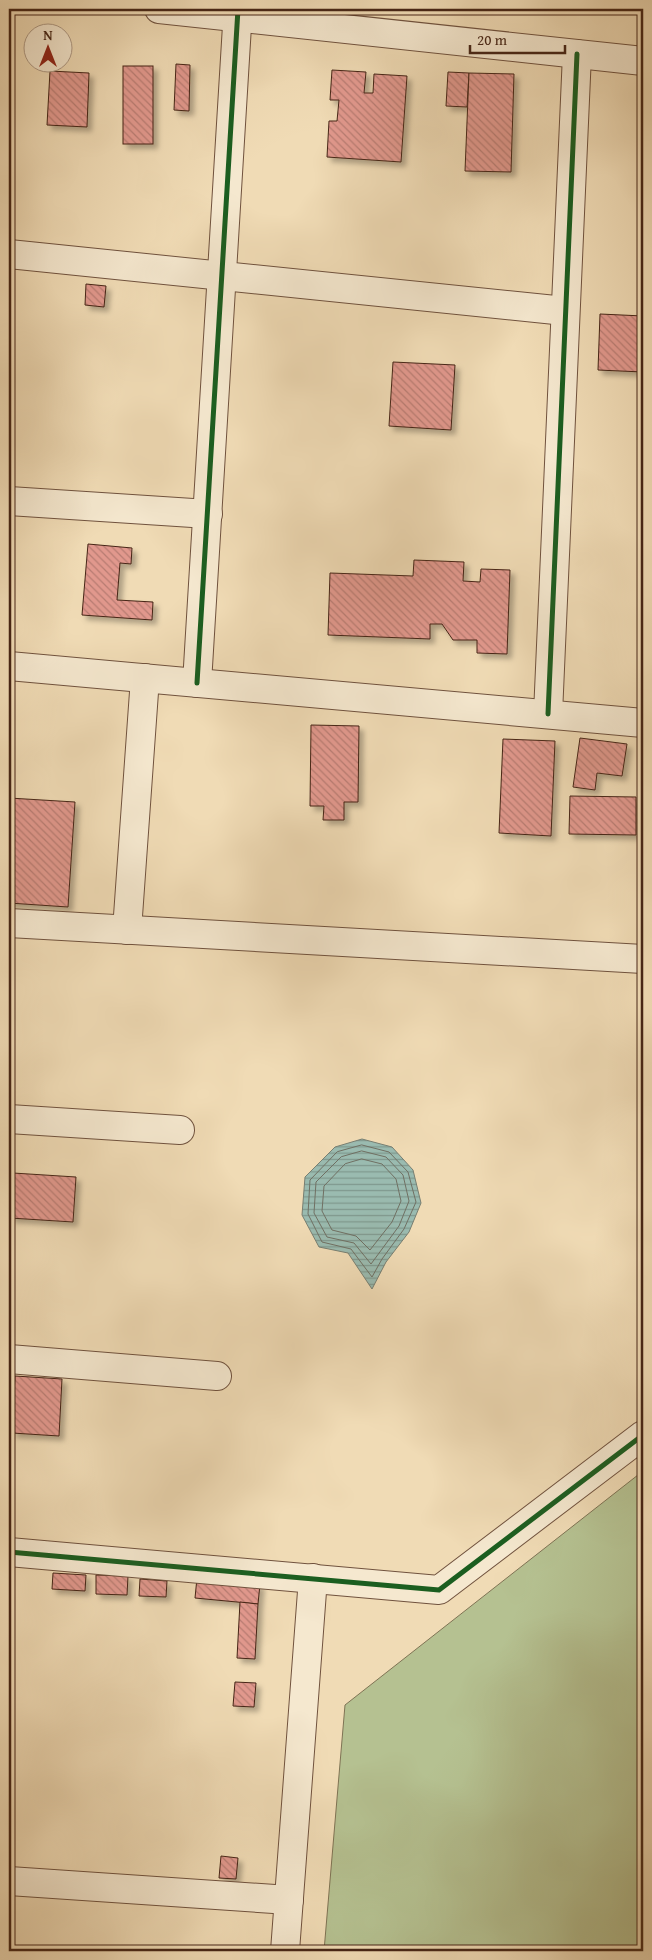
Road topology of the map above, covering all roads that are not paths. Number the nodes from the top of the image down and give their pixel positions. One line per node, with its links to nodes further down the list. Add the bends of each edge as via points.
1 (159, 9): 2 (street)
2 (238, 13): 3 (street); 6 (street)
3 (577, 54): 4 (street); 7 (street)
4 (643, 61)
5 (9, 254): 6 (street)
6 (222, 276): 7 (street); 9 (street)
7 (566, 311): 13 (street)
8 (9, 500): 9 (street)
9 (208, 514): 12 (street)
10 (9, 666): 11 (street)
11 (145, 678): 12 (street); 16 (street)
12 (197, 682): 13 (street)
13 (548, 714): 14 (street)
14 (643, 722)
15 (9, 923): 16 (street)
16 (127, 930): 17 (street)
17 (643, 959)
18 (9, 1119): 19 (street)
19 (180, 1130)
20 (9, 1359): 21 (street)
21 (217, 1376)
22 (643, 1435): 24 (street, via 439,1590)
23 (9, 1552): 24 (street)
24 (313, 1578): 26 (street)
25 (9, 1881): 26 (street)
26 (289, 1900): 27 (street)
27 (285, 1951)

